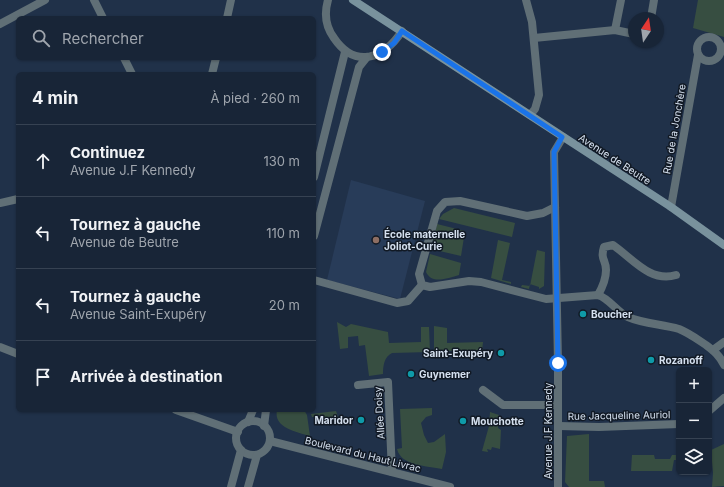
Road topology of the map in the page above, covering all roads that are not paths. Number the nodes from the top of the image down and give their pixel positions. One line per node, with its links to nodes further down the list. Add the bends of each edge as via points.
1 (45, 0): 12 (street)
2 (94, 0): 10 (street)
3 (231, 0): 11 (street)
4 (328, 0): 17 (street, via 328,30)
5 (353, 0): 14 (street, Avenue de Beutre)
6 (526, 0): 16 (street)
7 (621, 0): 13 (street)
8 (654, 0): 9 (street)
9 (652, 12)
10 (102, 16)
11 (227, 16)
12 (0, 24)
13 (615, 30): 15 (street); 16 (street)
14 (402, 31): 19 (street, via 394,43 382,52); 24 (street, Avenue de Beutre)
15 (628, 33)
16 (534, 38): 24 (street, via 539,95 535,109)
17 (345, 52): 19 (street); 26 (street)
18 (698, 55): 31 (street, Rue de la Jonchère)
19 (367, 57): 27 (street, via 359,67)
20 (125, 60): 22 (street)
21 (216, 60): 23 (street)
22 (131, 72)
23 (212, 72)
24 (530, 115): 25 (street, Avenue de Beutre)
25 (562, 137): 30 (street, Avenue J.F Kennedy, via 554,152); 31 (street, Avenue de Beutre)
26 (316, 160): 27 (street)
27 (333, 165): 32 (street)
28 (16, 199): 29 (street)
29 (0, 203)
30 (555, 207): 36 (street, via 543,213 527,216 460,201 445,202 437,211 419,274); 38 (street, Avenue J.F Kennedy)
31 (671, 207): 33 (street, Avenue de Beutre)
32 (316, 229)
33 (724, 245)
34 (676, 275): 37 (street, via 667,278 653,274 630,260 624,252 613,245 604,247 602,256 606,269 603,286)
35 (316, 281): 36 (street, via 397,303 408,301)
36 (422, 285): 38 (street, via 430,287 469,281 481,282 546,299)
37 (598, 295): 38 (street); 41 (street, via 626,316 691,334)
38 (557, 297): 47 (street, Avenue J.F Kennedy)
39 (724, 342): 41 (street)
40 (0, 348): 42 (street)
41 (713, 350): 43 (street)
42 (16, 353)
43 (724, 365)
44 (358, 384): 60 (street, Allée Doisy, via 388,382)
45 (483, 390): 47 (street, via 502,405)
46 (724, 398): 48 (street)
47 (558, 405): 55 (street, Avenue J.F Kennedy)
48 (712, 408)
49 (182, 412): 56 (street)
50 (252, 412): 52 (street)
51 (266, 412): 54 (street)
52 (248, 422): 54 (street); 56 (street)
53 (676, 424): 55 (street, Rue Jacqueline Auriol)
54 (264, 426): 57 (street, via 269,433)
55 (558, 426): 64 (street, Avenue J.F Kennedy)
56 (238, 432): 58 (street, via 237,442)
57 (270, 441): 59 (street, via 266,450); 60 (street, Boulevard du Haut Livrac)
58 (241, 450): 59 (street); 61 (street)
59 (257, 455): 62 (street)
60 (392, 472): 63 (street, Boulevard du Haut Livrac)
61 (231, 487)
62 (248, 487)
63 (450, 487)
64 (558, 487)

